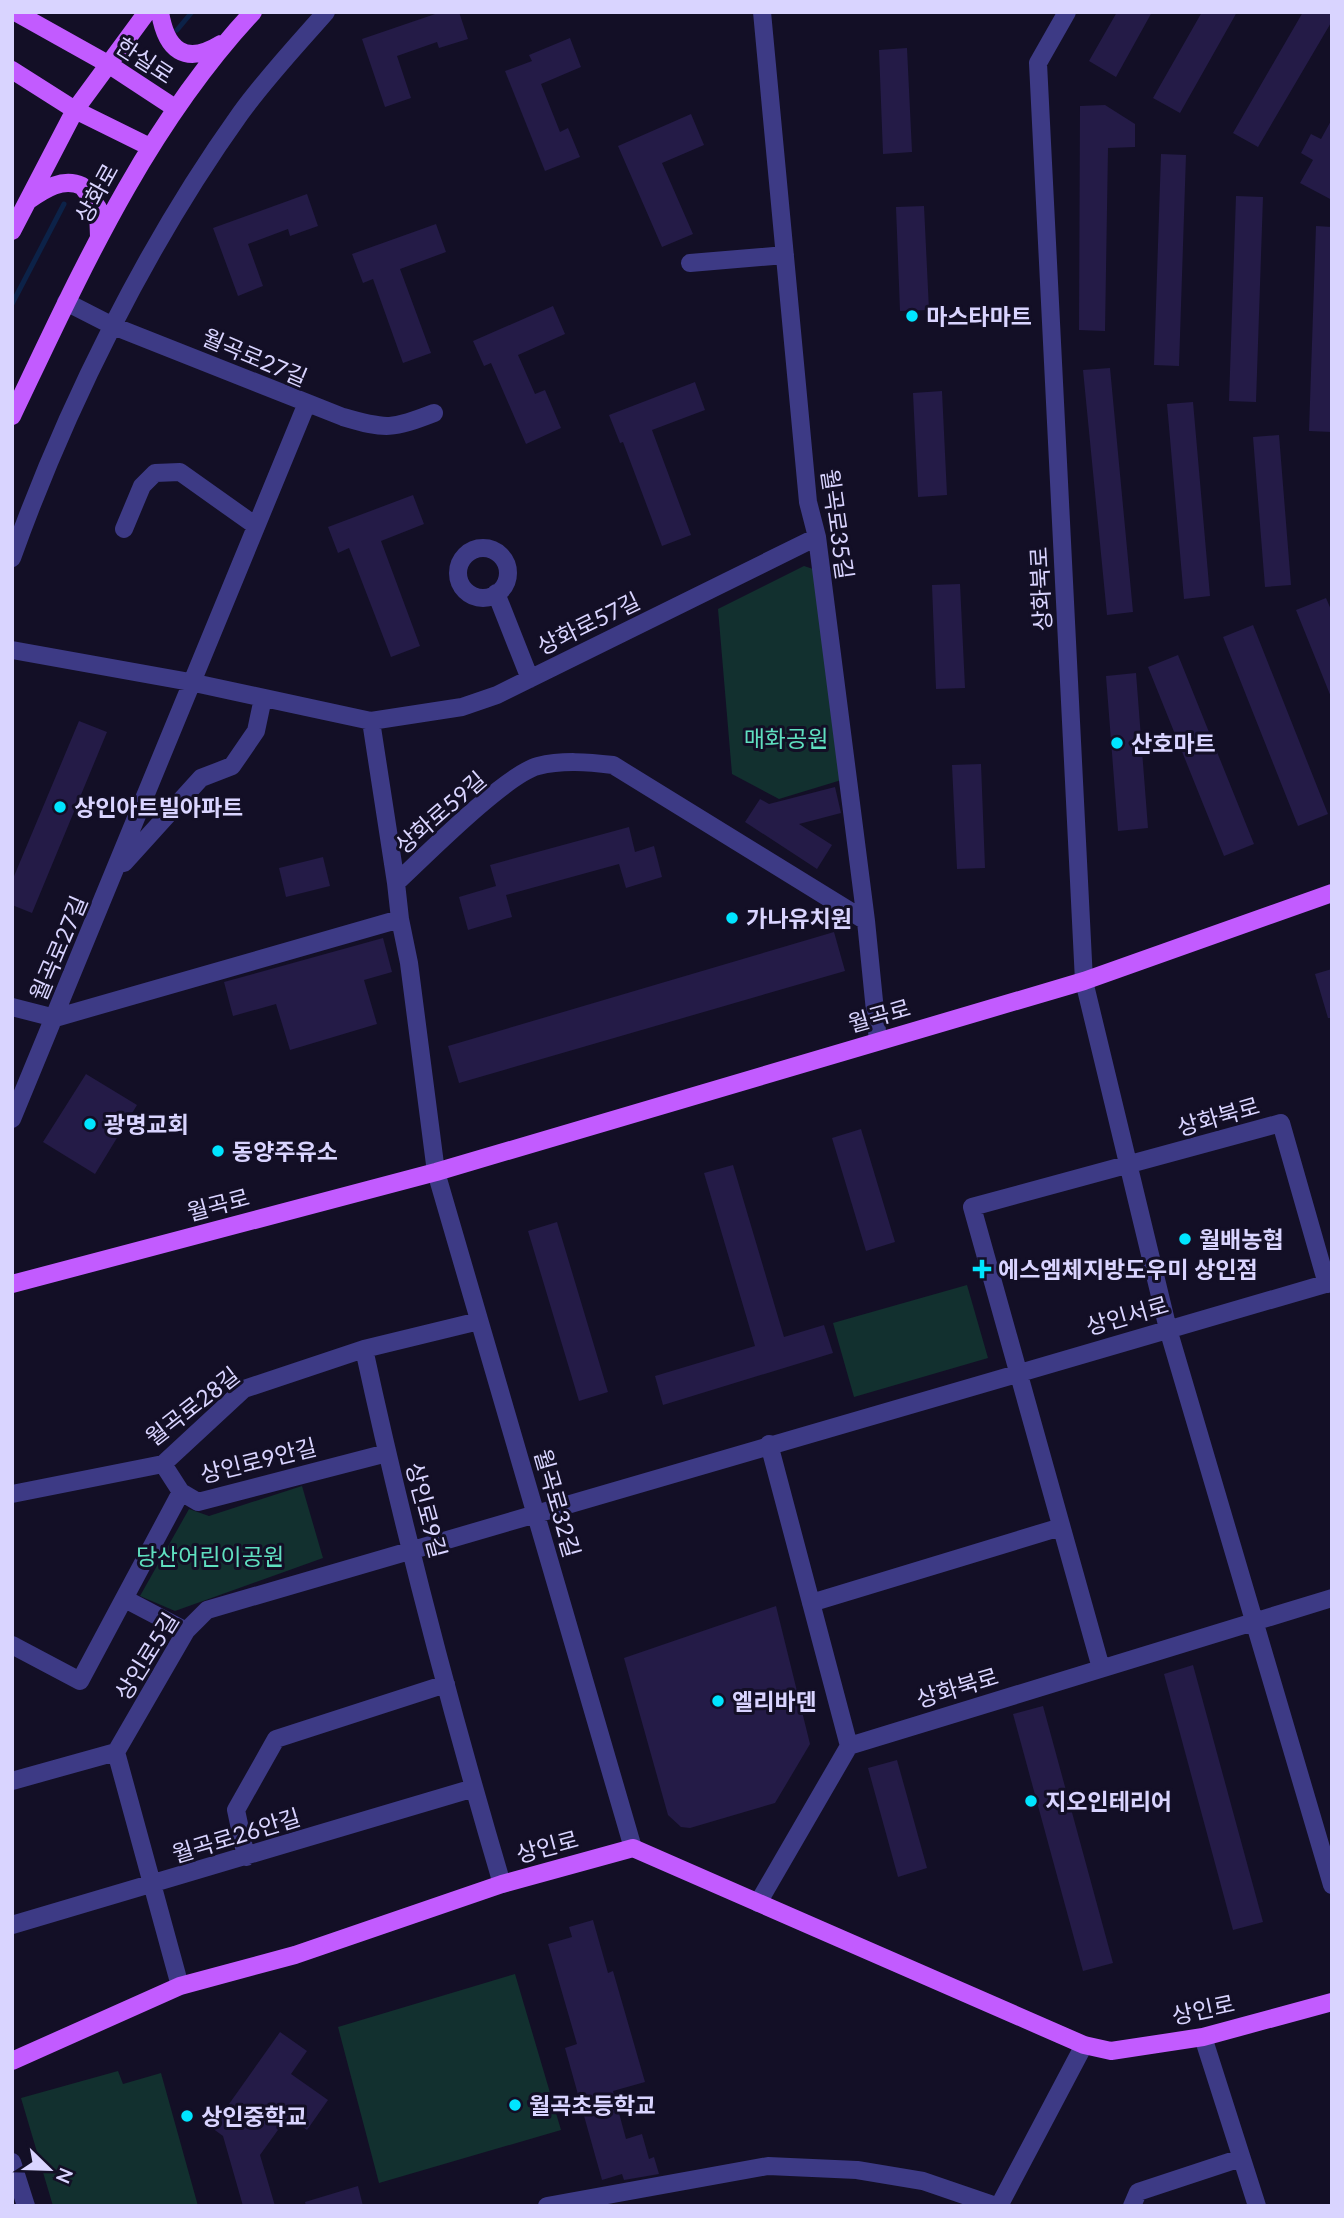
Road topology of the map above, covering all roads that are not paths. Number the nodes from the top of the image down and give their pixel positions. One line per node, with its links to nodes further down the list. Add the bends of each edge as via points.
1 (15, 12): 9 (main road, 한실로)
2 (147, 12): 9 (main road)
3 (160, 12): 8 (main road, via 163,34 180,52 204,52)
4 (253, 12): 8 (main road, 상화로)
5 (326, 12): 20 (street, via 241,113 180,206)
6 (762, 12): 17 (street, 월곡로35길)
7 (1068, 12): 39 (street, 상화북로, via 1038,63)
8 (226, 41): 11 (main road, 상화로)
9 (108, 64): 11 (main road, 한실로); 12 (main road)
10 (12, 70): 12 (main road)
11 (175, 108): 13 (main road, 상화로)
12 (75, 110): 13 (main road); 14 (main road)
13 (150, 147): 16 (main road, 상화로)
14 (26, 203): 15 (main road); 16 (main road, via 44,189 73,181 90,193 98,208)
15 (12, 231)
16 (99, 237): 19 (main road, 상화로)
17 (785, 255): 18 (street); 26 (street, 월곡로35길, via 808,502)
18 (690, 263)
19 (66, 302): 20 (street, 월곡로27길); 23 (main road, 상화로)
20 (113, 326): 21 (street, 월곡로27길); 27 (street, via 31,505)
21 (307, 402): 22 (street, via 375,427 393,428); 24 (street, 월곡로27길)
22 (434, 413)
23 (12, 416)
24 (256, 526): 25 (street, via 180,472 155,473 142,486); 31 (street, 월곡로27길)
25 (124, 529)
26 (817, 537): 30 (street, 상화로57길); 38 (street, 월곡로35길)
27 (12, 558)
28 (496, 593): 30 (street)
29 (12, 650): 31 (street, 상화로57길)
30 (530, 679): 33 (street, 상화로57길, via 462,707)
31 (190, 682): 32 (street, 상화로57길); 34 (street, 월곡로27길)
32 (264, 698): 33 (street, 상화로57길); 34 (street, 월곡로27길, via 256,732 232,766 201,778)
33 (371, 721): 35 (street)
34 (116, 872): 41 (street, 월곡로27길)
35 (396, 883): 37 (street, 상화로59길); 38 (street, 상화로59길, via 492,795 535,766 584,761 613,765)
36 (1332, 893): 39 (main road, 월곡로)
37 (400, 919): 41 (street); 45 (street)
38 (866, 920): 42 (street, 월곡로35길)
39 (1084, 981): 42 (main road, 월곡로); 44 (street, 상화북로)
40 (12, 1007): 41 (street)
41 (55, 1018): 43 (street, 월곡로27길)
42 (878, 1041): 45 (main road, 월곡로)
43 (12, 1119)
44 (1129, 1167): 46 (street, 상화북로, via 1282,1123); 49 (street, 상화북로); 51 (street, 상화북로, via 972,1208)
45 (436, 1172): 47 (main road, 월곡로); 48 (street, 월곡로32길)
46 (1329, 1283): 49 (street, 상인서로)
47 (12, 1284)
48 (479, 1321): 50 (street, 월곡로28길); 57 (street, 월곡로32길)
49 (1168, 1329): 51 (street, 상인서로); 63 (street, 상화북로)
50 (364, 1349): 53 (street, 상인로9길); 54 (street, 월곡로28길, via 244,1389)
51 (1017, 1373): 52 (street, 상인서로); 58 (street)
52 (769, 1444): 57 (street, 상인서로); 62 (street)
53 (387, 1453): 55 (street, 상인로9안길, via 198,1502); 59 (street, 상인로9길)
54 (163, 1464): 55 (street); 56 (street, 월곡로28길)
55 (181, 1492): 61 (street, 상인로9안길)
56 (12, 1494)
57 (537, 1515): 59 (street, 상인로5길); 72 (street, 월곡로32길)
58 (1061, 1527): 62 (street); 66 (street)
59 (413, 1549): 64 (street, 상인로5길, via 206,1609); 67 (street, 상인로9길)
60 (1332, 1598): 63 (street, 상화북로)
61 (125, 1599): 64 (street); 65 (street, 상인로9안길, via 79,1681)
62 (811, 1603): 68 (street)
63 (1254, 1621): 66 (street, 상화북로); 75 (street, 상화북로)
64 (186, 1632): 69 (street, 상인로5길)
65 (13, 1641)
66 (1101, 1668): 68 (street, 상화북로)
67 (446, 1684): 71 (street, 상인로9길); 73 (street, via 276,1739 236,1810)
68 (849, 1746): 77 (street)
69 (116, 1752): 70 (street); 76 (street)
70 (12, 1781)
71 (474, 1788): 73 (street, 월곡로26안길); 74 (street, 상인로9길)
72 (633, 1848): 74 (main road, 상인로); 77 (main road, 상인로)
73 (246, 1857): 76 (street, 월곡로26안길)
74 (502, 1884): 79 (main road, 상인로, via 295,1955)
75 (1332, 1885)
76 (151, 1886): 78 (street, 월곡로26안길); 79 (street)
77 (758, 1903): 82 (main road, 상인로)
78 (12, 1925)
79 (180, 1986): 83 (main road, 상인로)
80 (1332, 2003): 81 (main road, 상인로)
81 (1203, 2037): 82 (main road, 상인로, via 1111,2051); 84 (street)
82 (1084, 2045): 88 (street)
83 (12, 2061)
84 (1241, 2158): 89 (street, via 1138,2192); 90 (street)
85 (12, 2162): 86 (street)
86 (26, 2206)
87 (547, 2206): 88 (street, via 768,2166 857,2170 923,2181)
88 (997, 2206)
89 (1132, 2206)
90 (1257, 2206)

